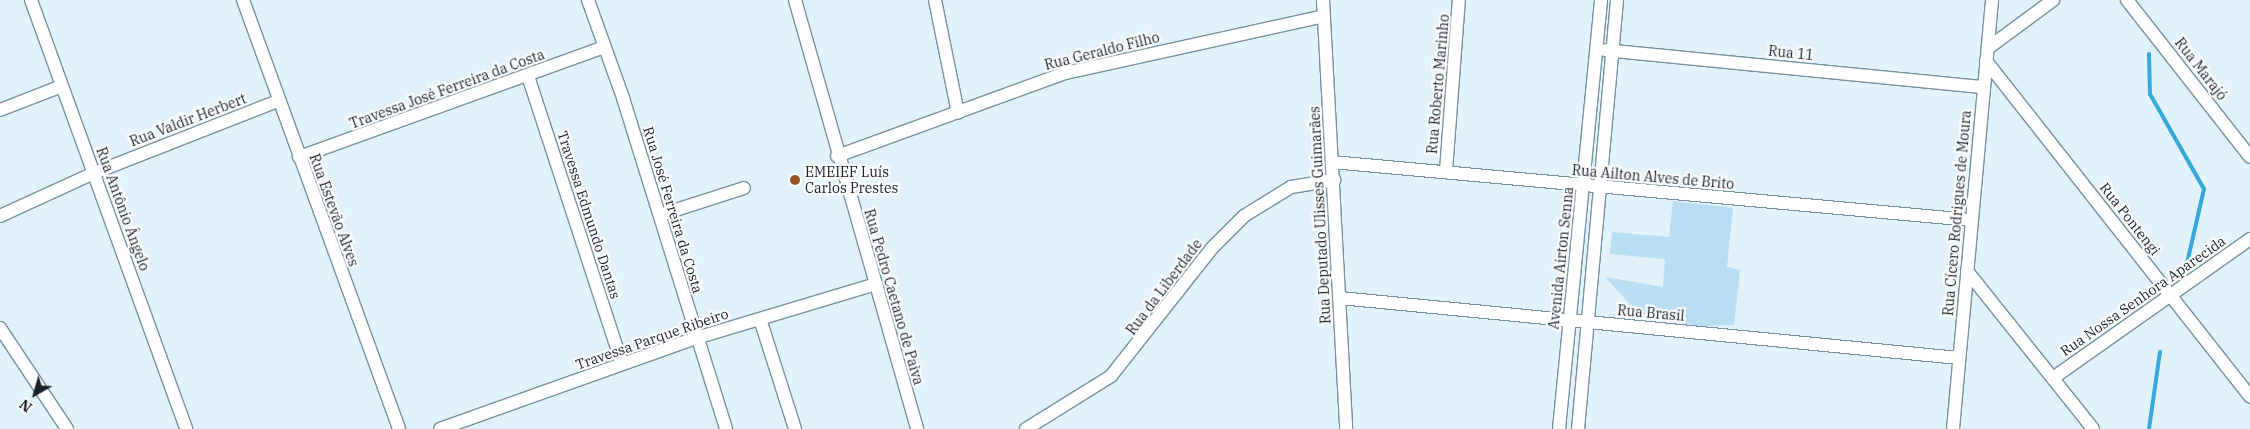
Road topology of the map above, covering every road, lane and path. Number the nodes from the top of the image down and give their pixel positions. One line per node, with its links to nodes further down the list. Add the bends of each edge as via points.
1 (31, 0): 20 (street, Rua Antônio Ângelo)
2 (243, 0): 22 (street, Rua Estevão Alves)
3 (588, 0): 14 (street, Rua José Ferreira da Costa)
4 (794, 0): 25 (street, Rua Pedro Caetano de Paiva)
5 (934, 0): 24 (street)
6 (1323, 0): 13 (street, Rua Deputado Ulisses Guimarães)
7 (1459, 0): 29 (street, Rua Roberto Marinho)
8 (1601, 0): 16 (street, Avenida Airton Senna)
9 (1618, 0): 17 (street)
10 (1992, 0): 15 (street, Rua Cícero Rodrigues de Moura)
11 (2053, 0): 15 (street)
12 (2128, 0): 27 (street, Rua Marajó)
13 (1324, 16): 24 (street, Rua Geraldo Filho, via 1066,73); 28 (street, Rua Deputado Ulisses Guimarães)
14 (604, 47): 19 (street, Travessa José Ferreira da Costa); 35 (street, Rua José Ferreira da Costa)
15 (1988, 48): 18 (street, Rua Cícero Rodrigues de Moura)
16 (1596, 49): 17 (street, Rua 11); 32 (street, Avenida Airton Senna)
17 (1612, 51): 21 (street, Rua 11); 34 (street)
18 (1986, 61): 21 (street, Rua Cícero Rodrigues de Moura); 41 (street, Rua Pontengi)
19 (528, 76): 26 (street, Travessa José Ferreira da Costa); 49 (street, Travessa Edmundo Dantas)
20 (62, 86): 23 (street); 30 (street, Rua Antônio Ângelo)
21 (1983, 87): 37 (street, Rua Cícero Rodrigues de Moura)
22 (278, 101): 26 (street, Rua Estevão Alves); 30 (street, Rua Valdir Herbert)
23 (0, 110)
24 (958, 113): 25 (street, Rua Geraldo Filho)
25 (837, 156): 40 (street, Rua Pedro Caetano de Paiva)
26 (300, 157): 54 (street, Rua Estevão Alves)
27 (2250, 157)
28 (1332, 162): 29 (street, Rua Ailton Alves de Brito); 31 (street, Rua Deputado Ulisses Guimarães)
29 (1446, 171): 32 (street, Rua Ailton Alves de Brito)
30 (94, 172): 36 (street, Rua Valdir Herbert); 53 (street, Rua Antônio Ângelo)
31 (1334, 180): 42 (street, Rua Deputado Ulisses Guimarães); 59 (street, Rua da Liberdade, via 1291,188 1244,216 1213,247 1111,376)
32 (1583, 187): 34 (street, Rua Ailton Alves de Brito); 44 (street, Avenida Airton Senna)
33 (744, 188): 35 (street)
34 (1599, 188): 37 (street, Rua Ailton Alves de Brito); 45 (street)
35 (660, 215): 47 (street, Rua José Ferreira da Costa)
36 (0, 216)
37 (1971, 220): 39 (street, Rua Cícero Rodrigues de Moura)
38 (2250, 239): 41 (street, Rua Nossa Senhora Aparecida)
39 (1967, 272): 48 (street, Rua Cícero Rodrigues de Moura); 50 (street)
40 (876, 284): 43 (street, Travessa Parque Ribeiro); 58 (street, Rua Pedro Caetano de Paiva)
41 (2170, 294): 50 (street, Rua Nossa Senhora Aparecida); 51 (street, Rua Pontengi)
42 (1340, 298): 44 (street, Rua Brasil); 60 (street, Rua Deputado Ulisses Guimarães)
43 (760, 319): 47 (street, Travessa Parque Ribeiro); 57 (street)
44 (1570, 320): 45 (street, Rua Brasil); 61 (street, Avenida Airton Senna)
45 (1589, 322): 48 (street, Rua Brasil); 62 (street)
46 (0, 328): 52 (street)
47 (696, 338): 49 (street, Travessa Parque Ribeiro); 56 (street, Rua José Ferreira da Costa)
48 (1959, 358): 63 (street, Rua Cícero Rodrigues de Moura)
49 (622, 364): 55 (street, Travessa Parque Ribeiro)
50 (2053, 378): 64 (street)
51 (2250, 397)
52 (67, 429)
53 (186, 429)
54 (399, 429)
55 (440, 429)
56 (726, 429)
57 (795, 429)
58 (917, 429)
59 (1026, 429)
60 (1346, 429)
61 (1559, 429)
62 (1578, 429)
63 (1953, 429)
64 (2092, 429)

